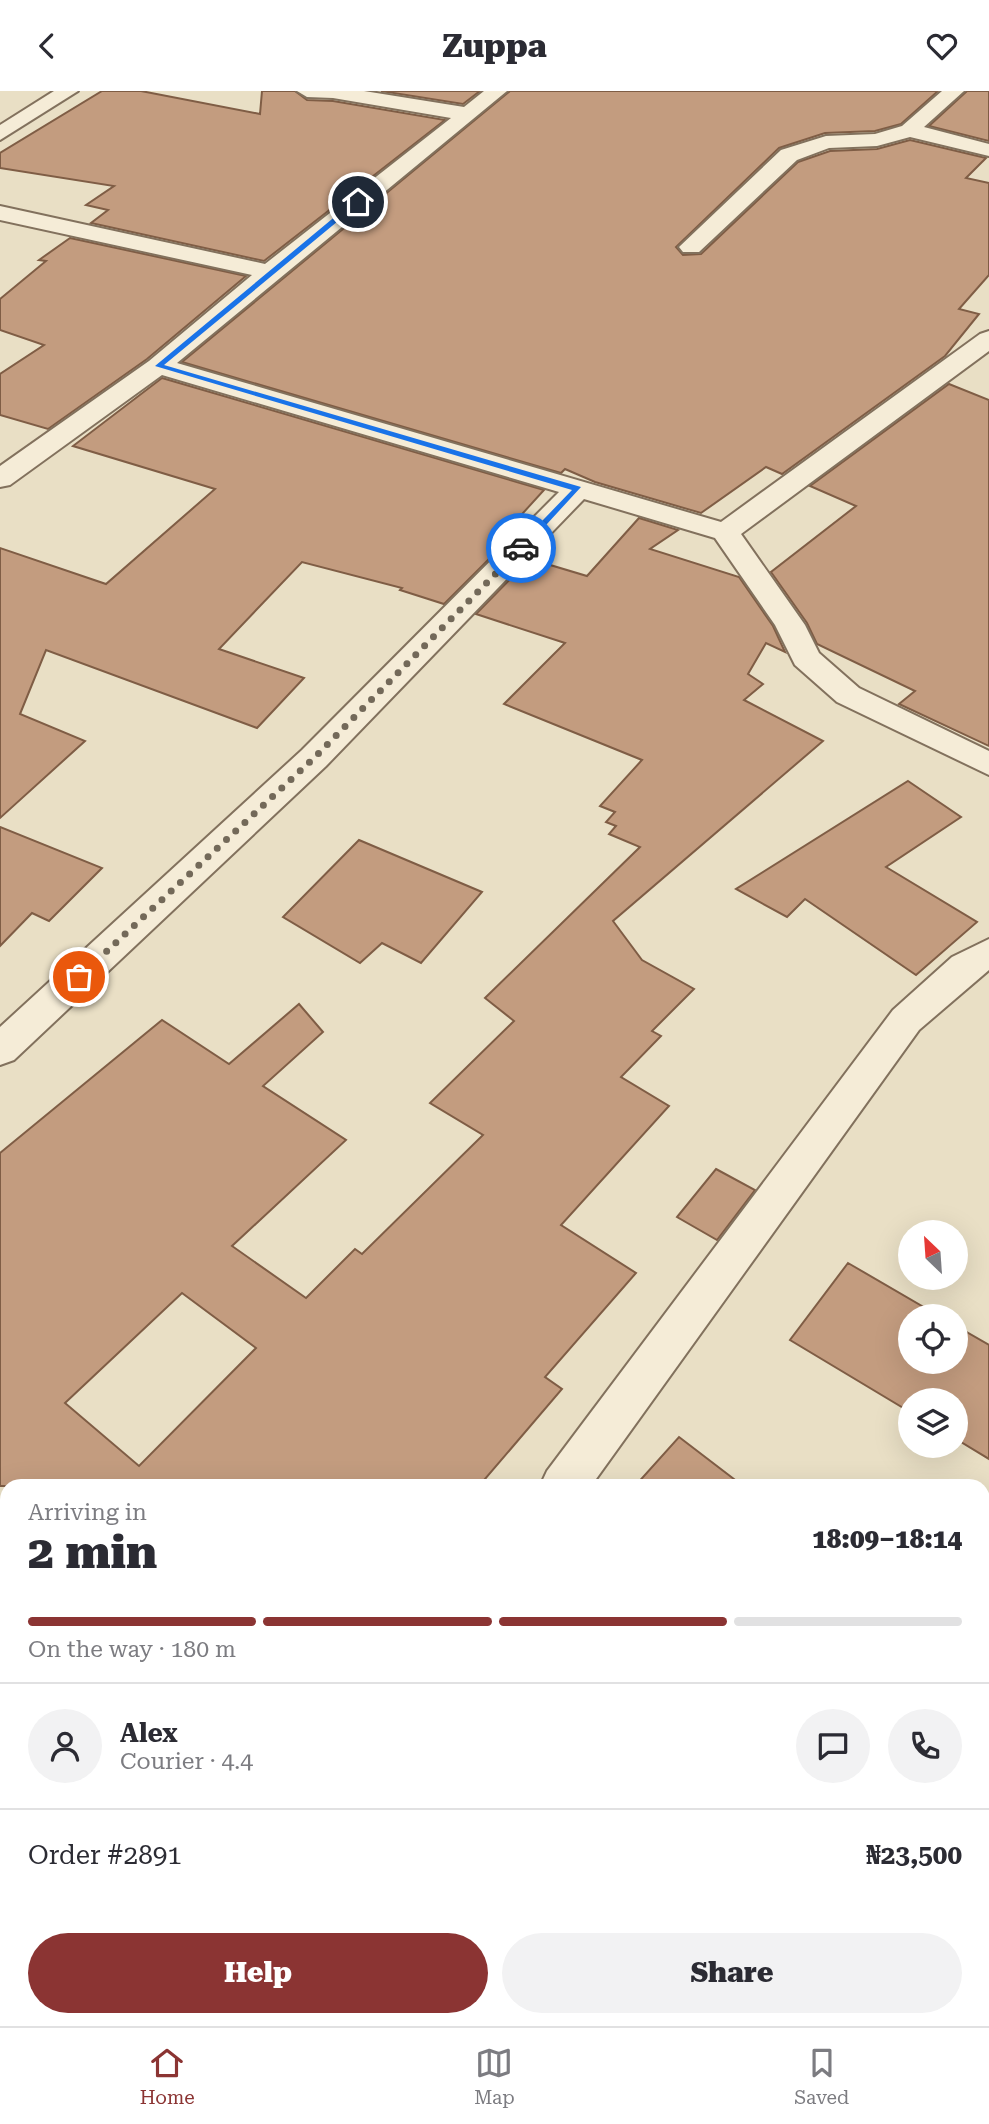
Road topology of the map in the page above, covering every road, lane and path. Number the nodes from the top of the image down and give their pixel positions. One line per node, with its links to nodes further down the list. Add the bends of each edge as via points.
1 (68, 91): 7 (street)
2 (307, 91): 5 (street)
3 (497, 91): 5 (street)
4 (954, 91): 6 (street)
5 (467, 114): 11 (street)
6 (909, 130): 8 (street); 10 (street, via 877,140 826,142 789,155)
7 (0, 134)
8 (989, 150)
9 (0, 213): 11 (street)
10 (691, 247)
11 (270, 272): 13 (street)
12 (989, 339): 16 (street)
13 (159, 366): 14 (street); 15 (street)
14 (0, 479)
15 (578, 489): 16 (street); 19 (street, via 314,758)
16 (725, 532): 17 (street, via 790,625 806,658 848,695)
17 (989, 764)
18 (989, 952): 20 (street, via 965,967 906,1020)
19 (0, 1050)
20 (568, 1479)

